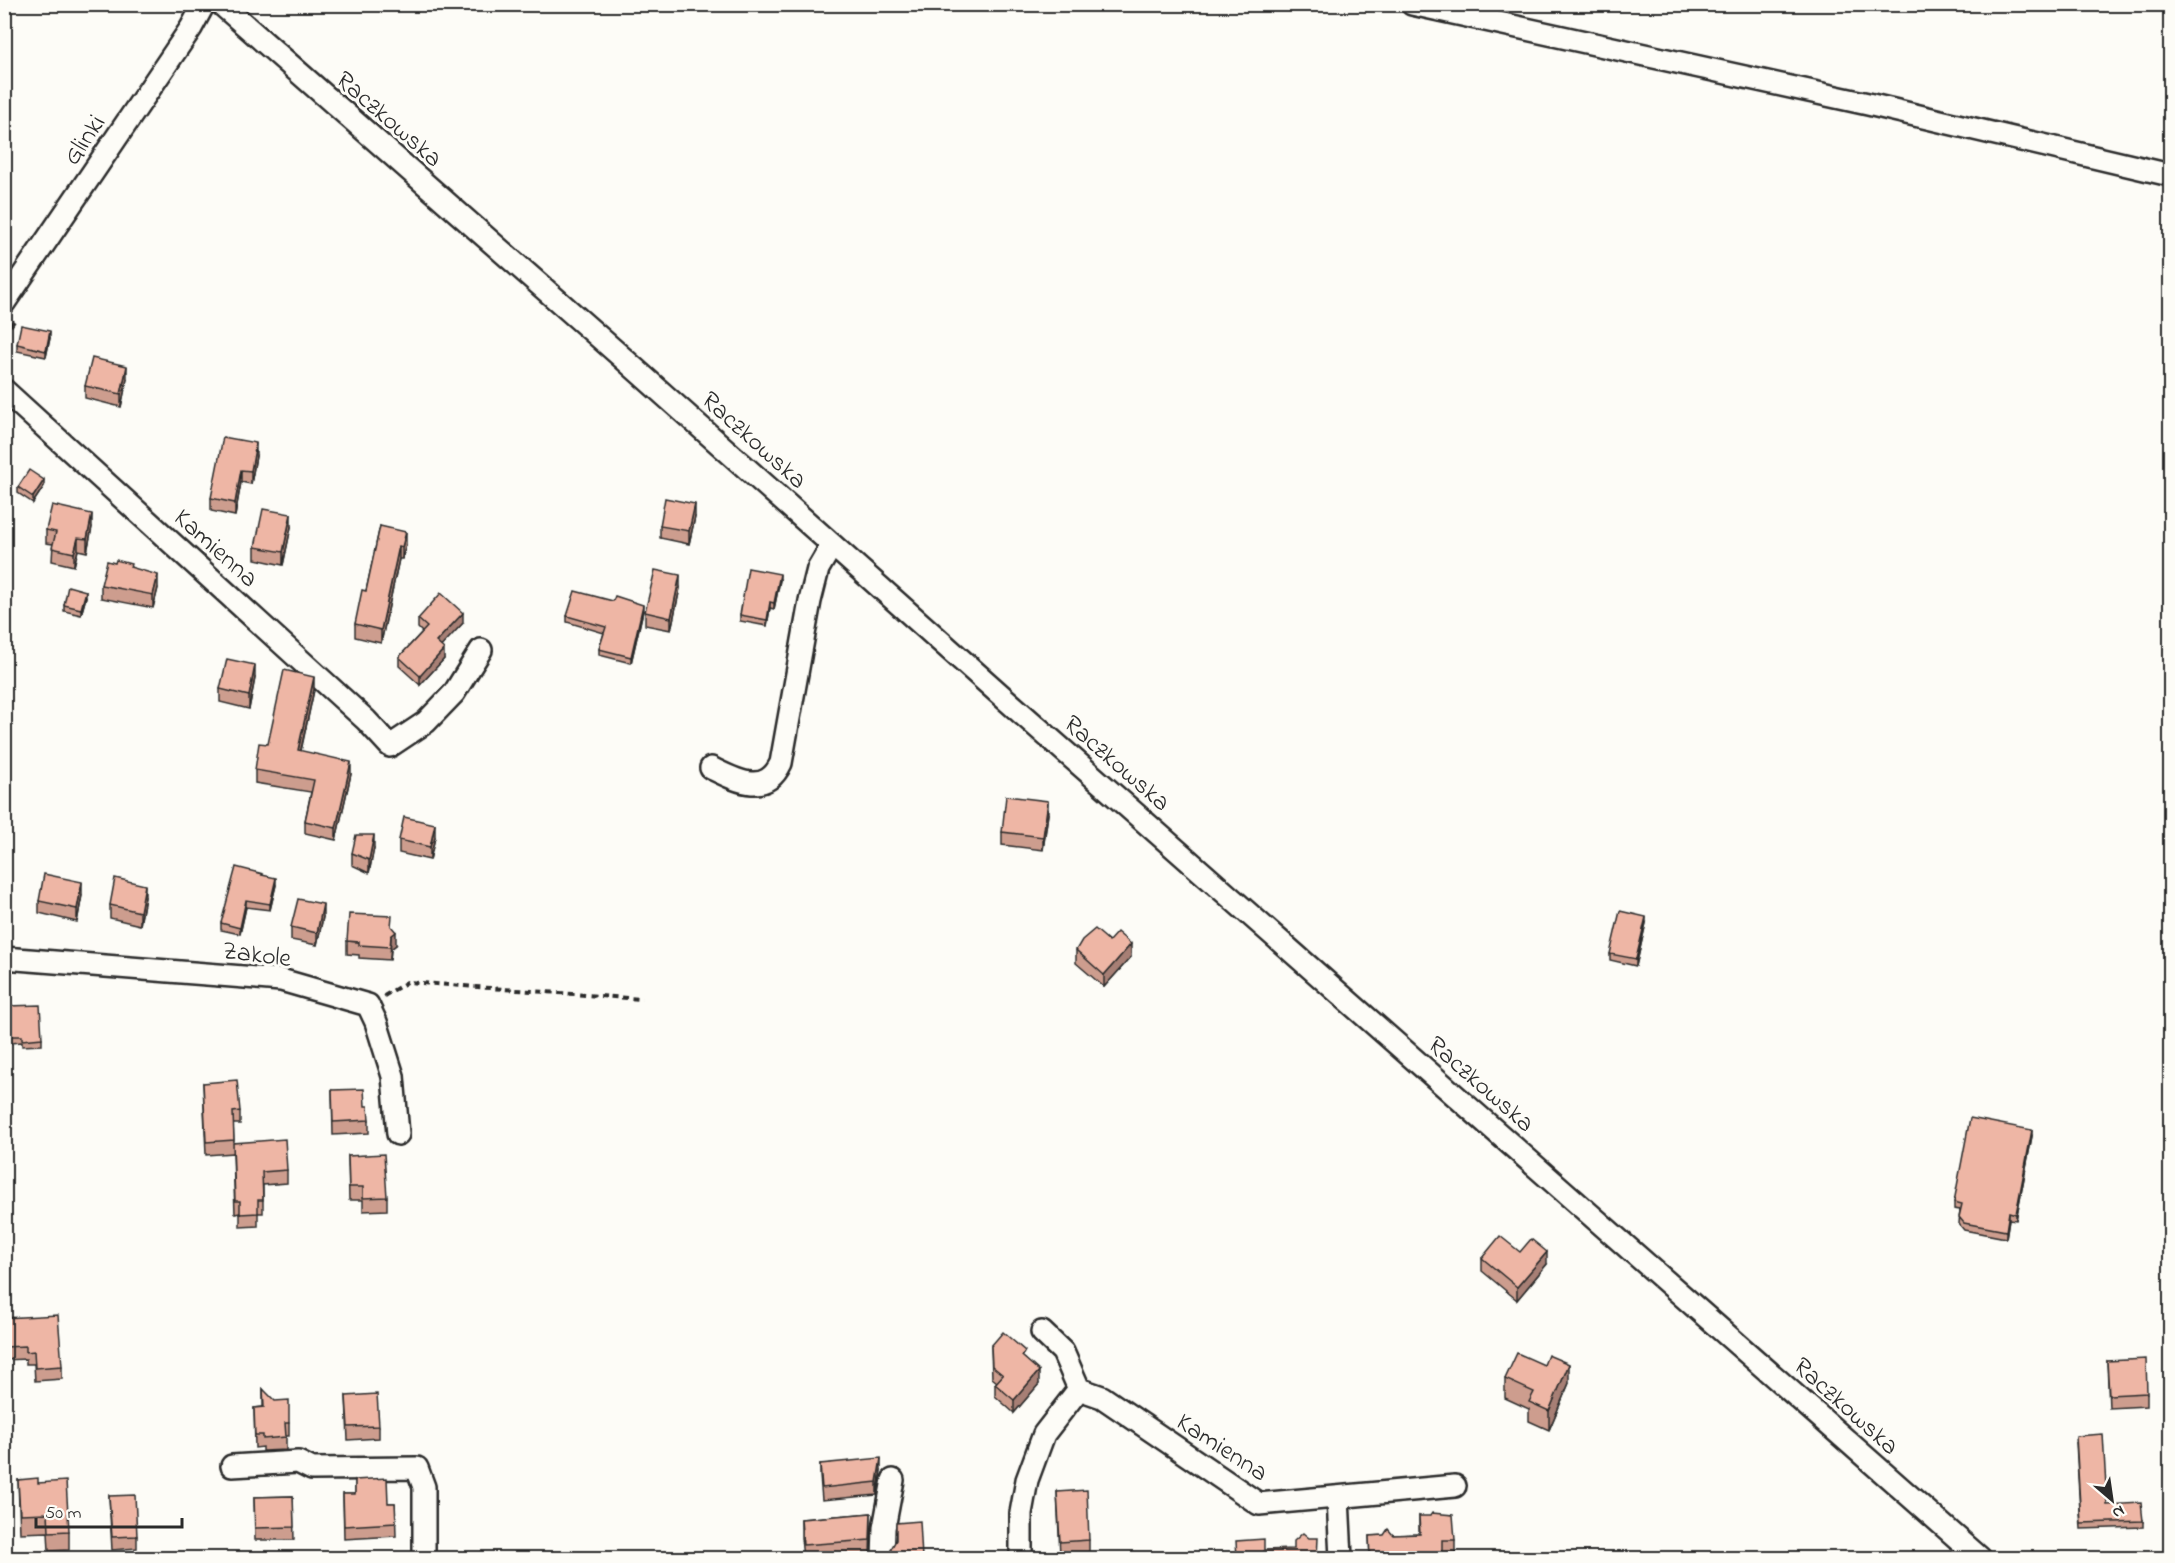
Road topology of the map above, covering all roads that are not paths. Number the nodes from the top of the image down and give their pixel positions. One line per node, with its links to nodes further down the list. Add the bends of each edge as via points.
1 (204, 4): 5 (street, Glinki)
2 (1412, 4): 4 (street)
3 (232, 8): 7 (street, Raczkowska)
4 (2170, 175)
5 (4, 303)
6 (4, 390): 8 (street, Kamienna, via 390,746 426,722 454,693)
7 (832, 545): 9 (street, via 818,568 775,774 757,783 738,781); 22 (street, Raczkowska)
8 (481, 650)
9 (711, 768)
10 (4, 958): 11 (street, Zakole, via 281,980 368,1005 393,1076)
11 (398, 1134)
12 (1042, 1332): 13 (street, via 1062,1352)
13 (1079, 1389): 17 (street, Kamienna, via 1102,1397 1259,1504); 20 (street, via 1044,1434 1027,1480 1021,1513)
14 (232, 1466): 18 (street, via 298,1462 312,1469 417,1468 424,1487)
15 (893, 1480): 19 (street)
16 (1455, 1486): 17 (street, Kamienna)
17 (1338, 1498): 21 (street)
18 (424, 1558)
19 (883, 1558)
20 (1021, 1558)
21 (1341, 1558)
22 (1980, 1558)

